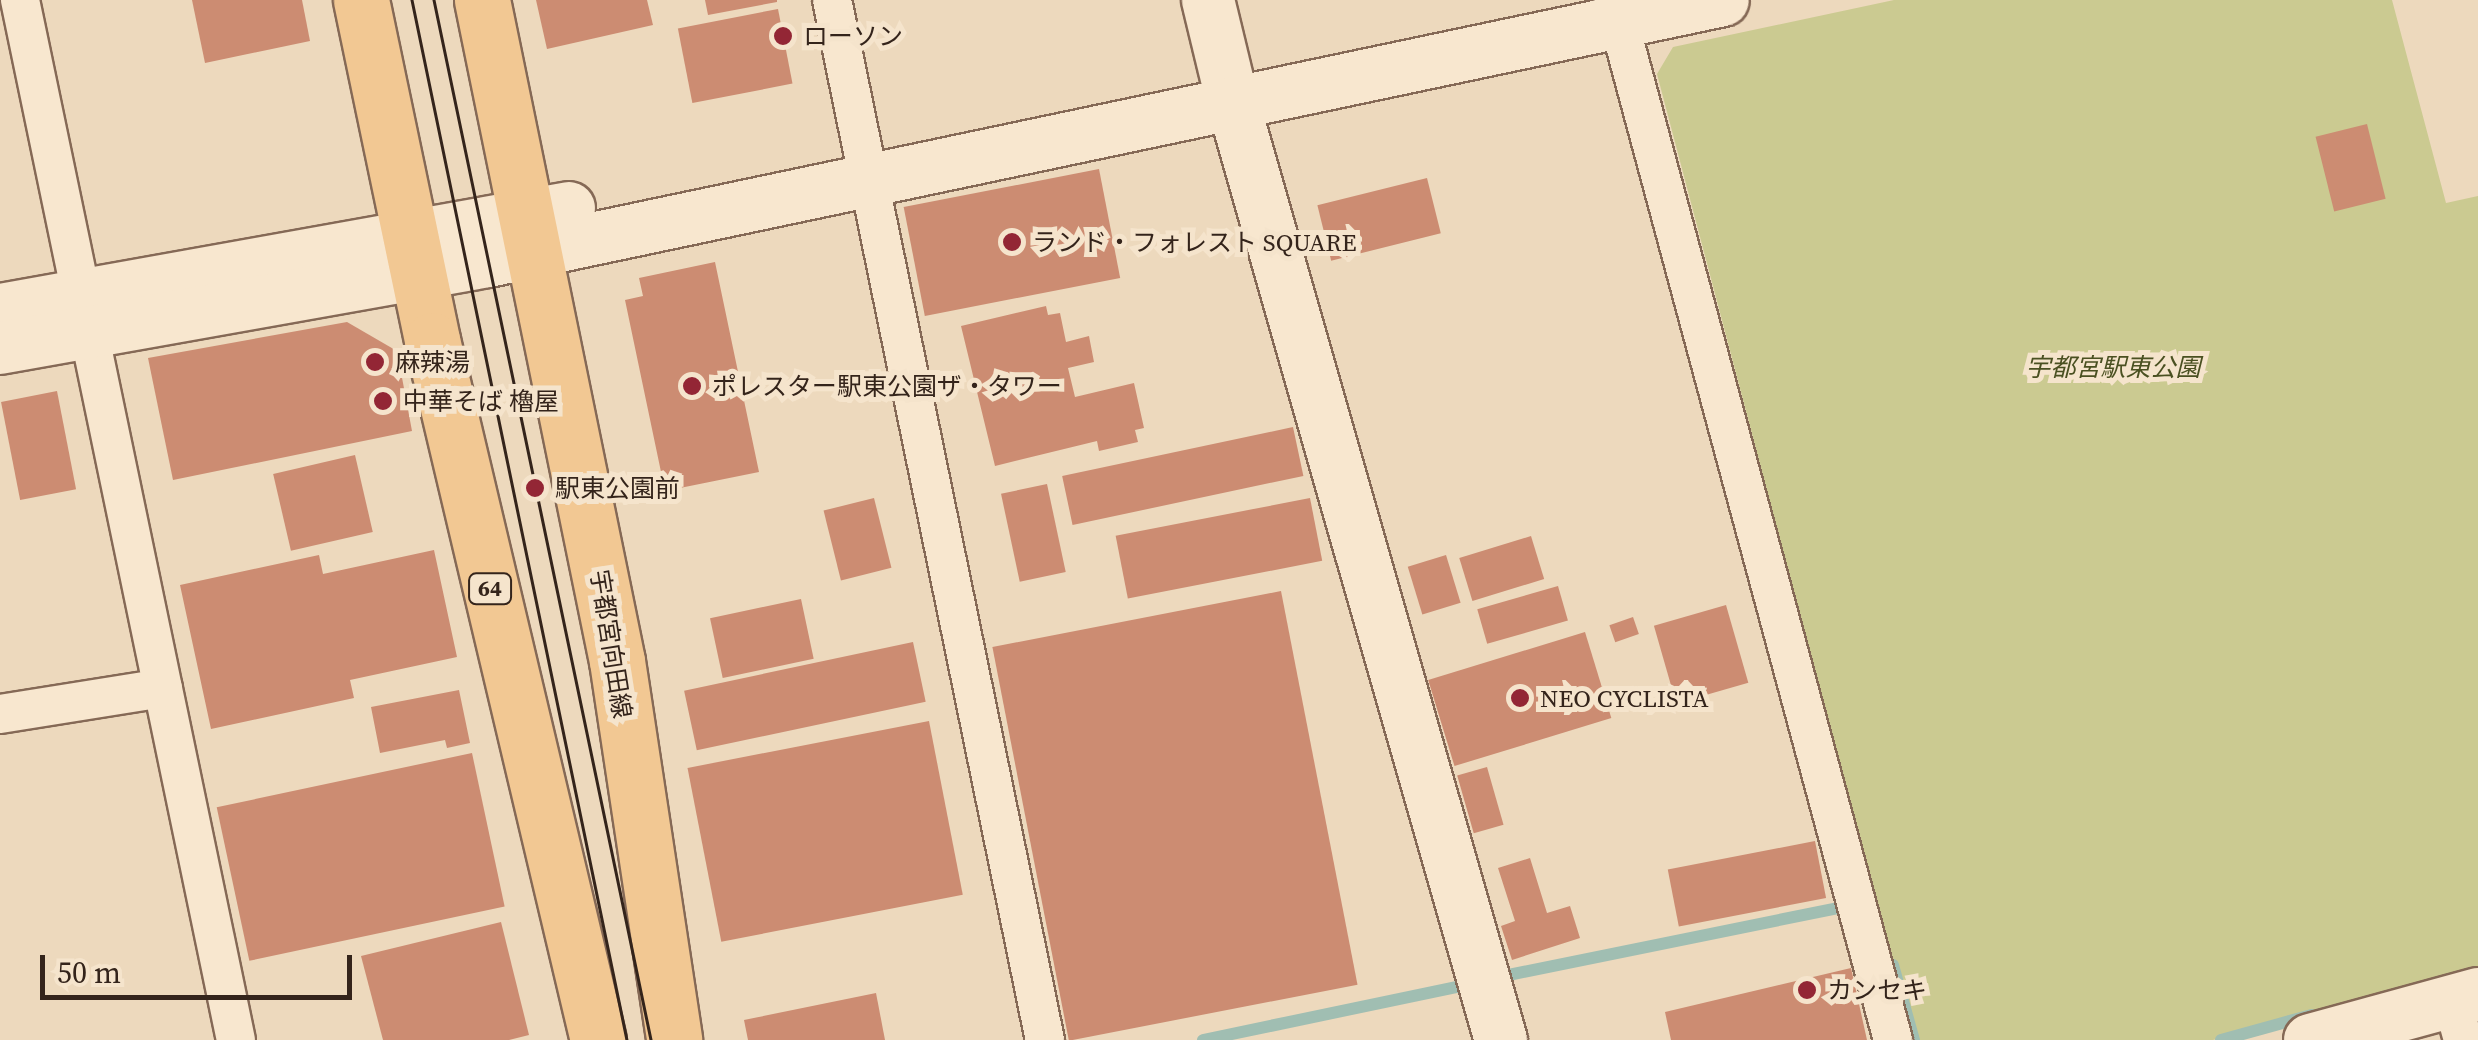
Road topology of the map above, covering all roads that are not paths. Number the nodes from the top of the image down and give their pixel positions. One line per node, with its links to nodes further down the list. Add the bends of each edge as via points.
1 (20, 0): 13 (street)
2 (361, 0): 11 (main road, 64)
3 (482, 0): 10 (main road, 宇都宮向田線)
4 (832, 0): 9 (street)
5 (1208, 0): 8 (street)
6 (1724, 0): 7 (street)
7 (1605, 7): 8 (street); 27 (street)
8 (1229, 89): 9 (street); 26 (street)
9 (865, 164): 10 (street, via 616,201); 25 (street)
10 (530, 232): 11 (street); 15 (main road, 宇都宮向田線)
11 (415, 255): 13 (street); 18 (main road, 64)
12 (0, 310): 13 (street)
13 (85, 315): 14 (street); 16 (street)
14 (0, 348)
15 (617, 661): 23 (main road, 宇都宮向田線); 24 (main road, via 642,743)
16 (163, 688): 17 (street); 20 (street)
17 (0, 714)
18 (563, 903): 21 (main road, via 553,945); 22 (main road, 64)
19 (2465, 1011): 28 (street)
20 (236, 1040)
21 (570, 1040)
22 (598, 1040)
23 (674, 1040)
24 (704, 1040)
25 (1045, 1040)
26 (1501, 1040)
27 (1892, 1040)
28 (2310, 1040)

